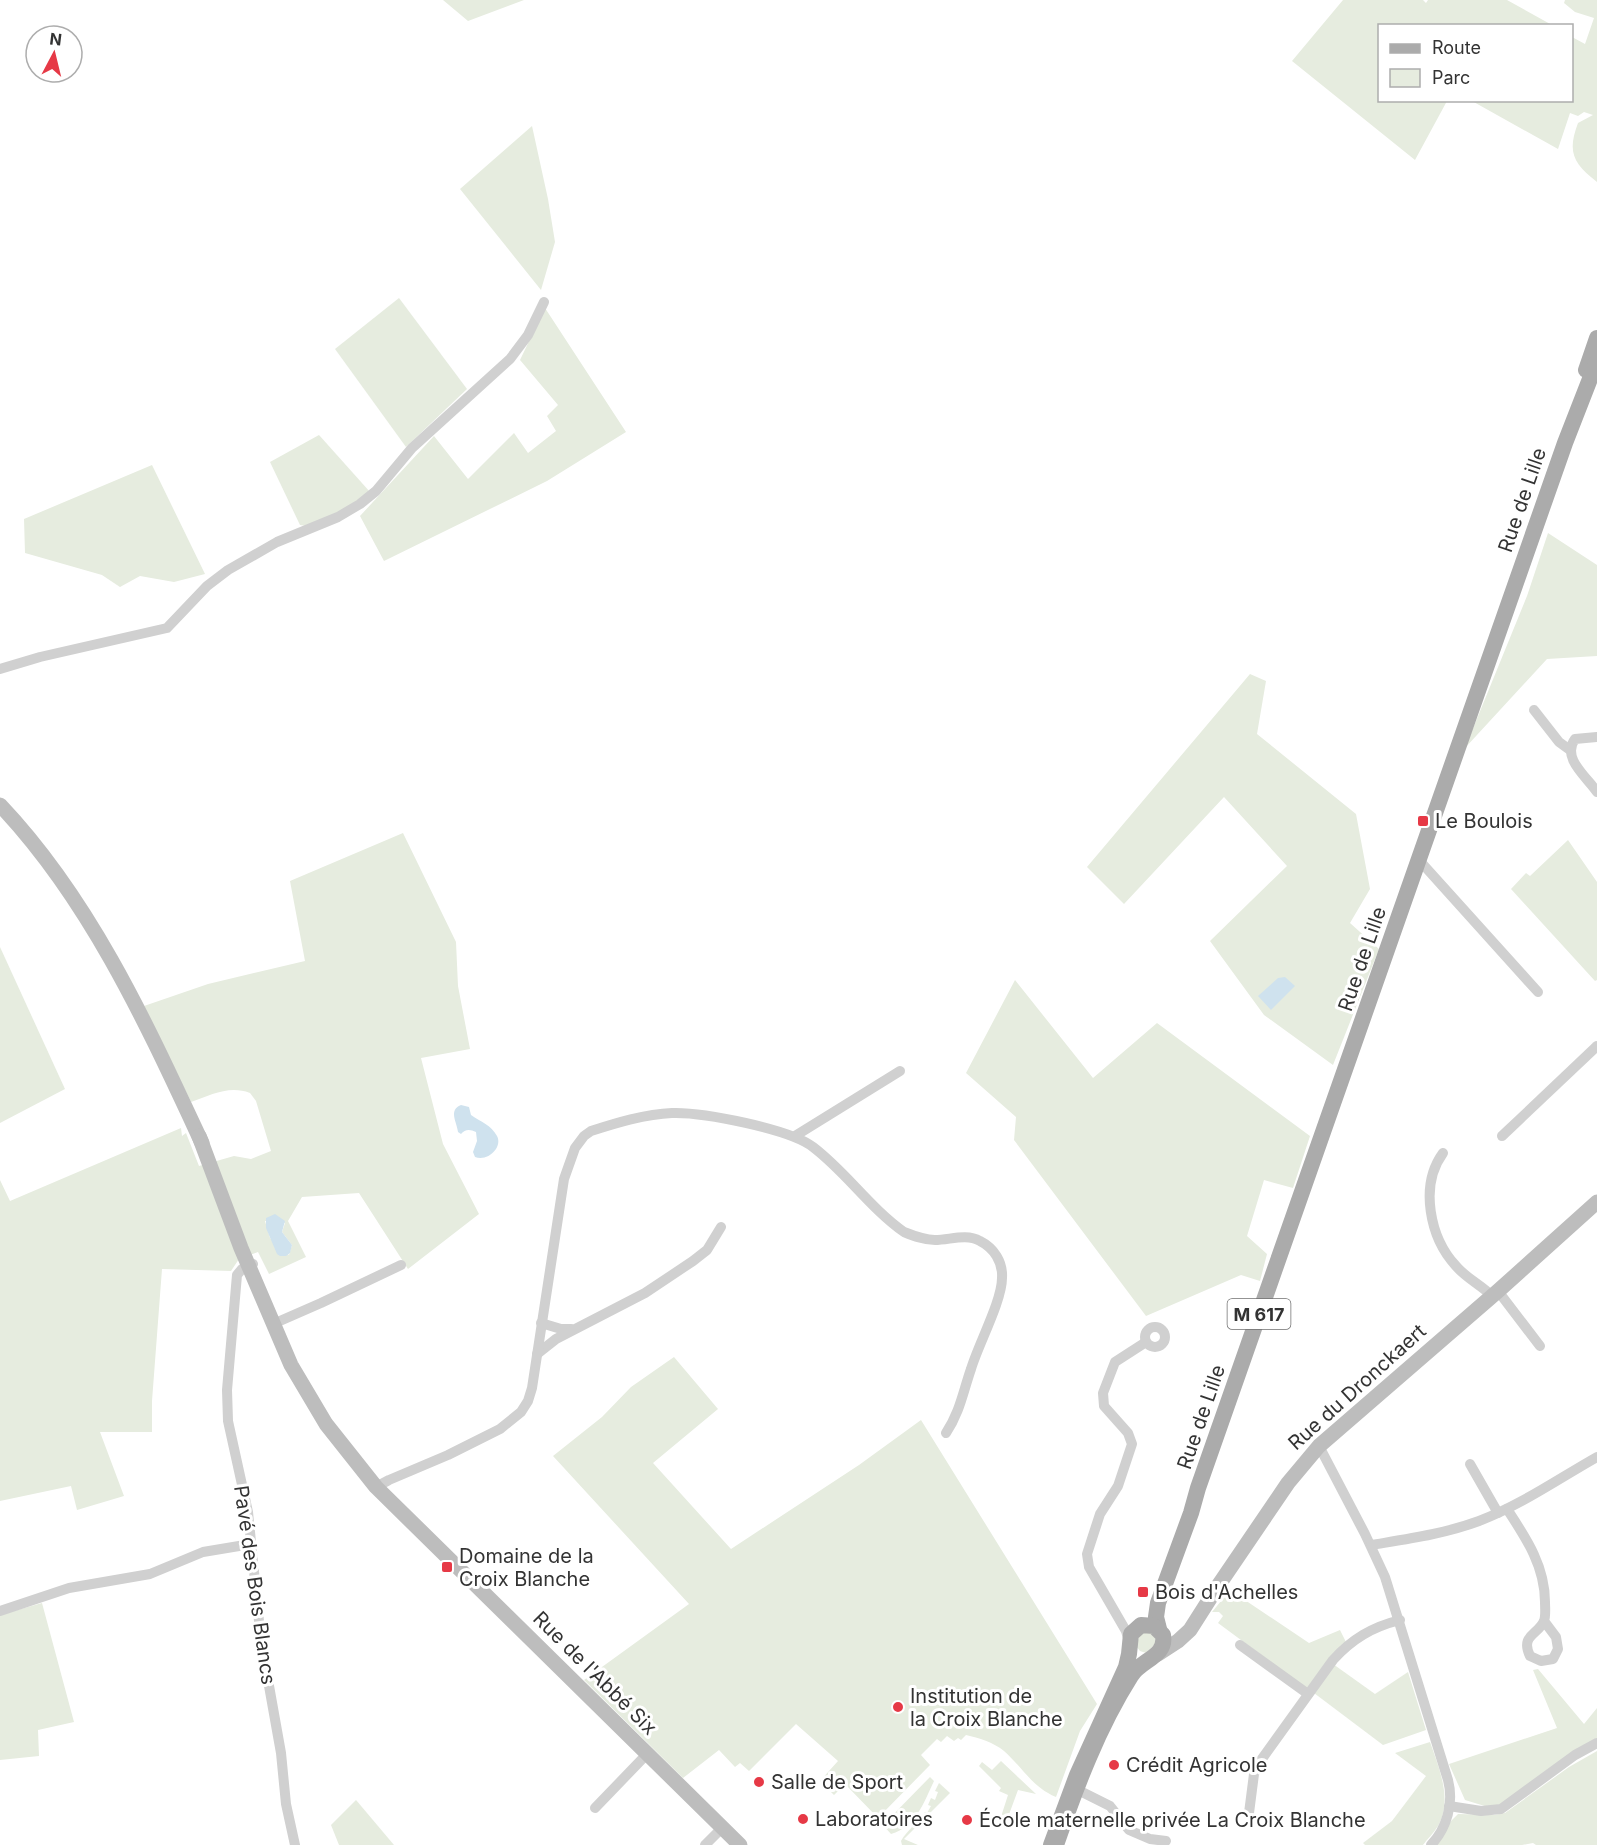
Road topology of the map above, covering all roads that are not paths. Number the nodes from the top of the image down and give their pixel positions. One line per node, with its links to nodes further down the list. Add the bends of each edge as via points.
1 (543, 302): 5 (street, via 528,335 510,359 412,448 360,504 277,542 228,570 167,628)
2 (1597, 338): 4 (main road, Rue de Lille / M 617)
3 (1597, 361): 4 (main road, Rue de Lille / M 617)
4 (1564, 443): 11 (main road, Rue de Lille / M 617)
5 (0, 669)
6 (1534, 710): 8 (street)
7 (1597, 738): 8 (street, via 1575,739)
8 (1570, 750): 9 (street, via 1573,761)
9 (1597, 792)
10 (0, 805): 21 (main road, Rue de l'Abbé Six, via 48,861 103,947 157,1047)
11 (1419, 860): 12 (street); 34 (main road, Rue de Lille / M 617)
12 (1538, 992)
13 (1597, 1046): 16 (street)
14 (900, 1071): 15 (street)
15 (795, 1136): 24 (street, via 675,1113 642,1117 586,1134 573,1151 564,1179); 29 (street, via 816,1149 904,1232 929,1240 978,1239 999,1261 1001,1290 958,1412)
16 (1502, 1136)
17 (1443, 1153): 22 (street, via 1431,1186 1436,1230 1455,1265)
18 (1597, 1202): 22 (main road, Rue du Dronckaert)
19 (721, 1227): 25 (street, via 707,1250 693,1262 645,1293)
20 (401, 1264): 23 (street)
21 (252, 1265): 23 (main road, Rue de l'Abbé Six); 36 (street, Pavé des Bois Blancs, via 237,1275 227,1400)
22 (1495, 1294): 27 (street); 30 (main road, Rue du Dronckaert)
23 (276, 1323): 33 (main road, Rue de l'Abbé Six, via 318,1405)
24 (541, 1323): 25 (street); 28 (street)
25 (574, 1329): 28 (street)
26 (1146, 1342): 43 (street, via 1114,1362 1102,1398 1132,1444 1118,1486 1101,1510 1087,1554 1089,1567 1103,1592 1126,1631)
27 (1540, 1346)
28 (537, 1354): 33 (street, via 528,1401 513,1420 457,1451)
29 (946, 1433)
30 (1319, 1446): 37 (street); 38 (main road, Rue du Dronckaert, via 1288,1483)
31 (1597, 1457): 35 (street)
32 (1470, 1464): 35 (street)
33 (376, 1487): 48 (main road, Rue de l'Abbé Six)
34 (1198, 1488): 42 (main road, Rue de Lille / M 617, via 1157,1606); 43 (main road, Rue de Lille / M 617)
35 (1503, 1511): 37 (street, via 1442,1532); 41 (street, via 1531,1547 1540,1568)
36 (251, 1544): 39 (street, via 203,1552 157,1572 69,1588); 55 (street, Pavé des Bois Blancs, via 261,1641)
37 (1371, 1545): 40 (street)
38 (1218, 1586): 42 (main road, Rue du Dronckaert, via 1183,1628 1173,1634); 45 (main road, Rue du Dronckaert, via 1190,1630)
39 (0, 1611)
40 (1400, 1620): 46 (street, via 1376,1627 1348,1645); 50 (street, via 1448,1780)
41 (1544, 1621)
42 (1160, 1630): 43 (main road, via 1148,1624); 45 (main road, via 1164,1643)
43 (1133, 1635): 45 (main road, via 1137,1655); 58 (main road, Rue de Lille / M 617, via 1126,1667 1077,1775)
44 (1240, 1646): 46 (street)
45 (1154, 1656): 49 (main road, M 617, via 1132,1674)
46 (1308, 1694): 52 (street, via 1259,1763)
47 (1597, 1743): 50 (street, via 1501,1809 1481,1811)
48 (647, 1754): 51 (street); 53 (main road, Rue de l'Abbé Six)
49 (1076, 1790): 54 (street, via 1110,1806 1129,1830); 58 (main road, M 617)
50 (1449, 1806): 59 (street, via 1444,1825)
51 (595, 1808)
52 (1249, 1813)
53 (722, 1828): 56 (street); 57 (main road, Rue de l'Abbé Six)
54 (1166, 1841)
55 (295, 1845)
56 (705, 1845)
57 (740, 1845)
58 (1054, 1845)
59 (1431, 1845)

